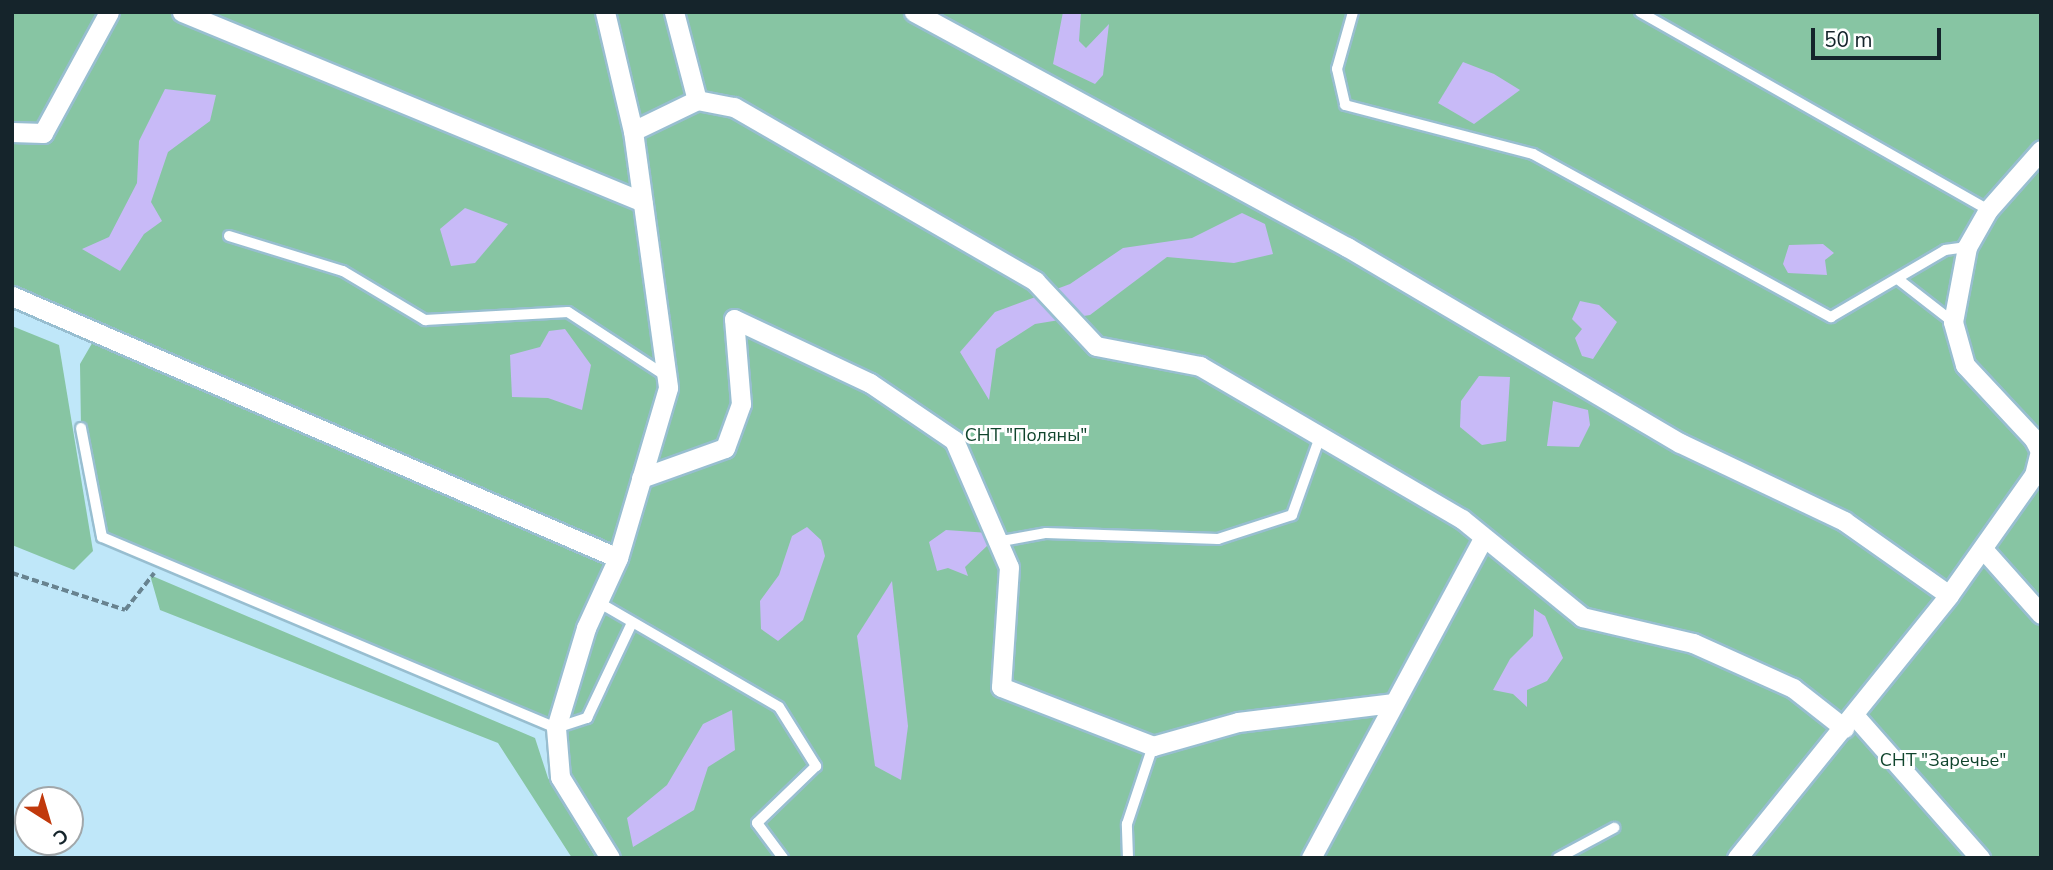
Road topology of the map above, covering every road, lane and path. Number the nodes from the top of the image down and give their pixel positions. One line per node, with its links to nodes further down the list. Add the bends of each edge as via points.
1 (109, 12): 10 (street, via 43,133)
2 (181, 12): 12 (street)
3 (605, 12): 9 (street)
4 (674, 12): 8 (street)
5 (914, 12): 29 (street, via 1347,247 1679,443 1844,521)
6 (1353, 12): 16 (lane, via 1337,69 1345,105 1533,154 1831,317)
7 (1640, 12): 13 (lane)
8 (697, 100): 9 (street); 21 (street, via 734,107 1035,281 1096,346 1200,366)
9 (634, 131): 12 (street)
10 (12, 132)
11 (2041, 150): 13 (street)
12 (642, 202): 19 (street)
13 (1988, 210): 15 (street)
14 (229, 236): 19 (lane, via 343,271 425,320 568,312)
15 (1967, 247): 16 (lane, via 1944,250); 18 (street)
16 (1899, 280): 18 (lane)
17 (12, 296): 26 (street)
18 (1952, 322): 25 (street, via 1965,365 2040,451 2028,489)
19 (663, 374): 22 (street, via 668,388)
20 (81, 428): 27 (lane, via 102,537)
21 (1320, 437): 23 (street); 24 (lane, via 1292,514 1218,539 1046,533)
22 (641, 478): 24 (street, via 725,447 741,404 734,319 870,383 954,440); 26 (street)
23 (1483, 538): 33 (street); 34 (street, via 1582,617 1693,643 1793,688)
24 (1002, 541): 36 (street, via 1009,567 1002,687)
25 (1983, 549): 29 (street); 31 (street)
26 (618, 558): 30 (street)
27 (162, 562): 28 (path, via 125,610); 35 (lane)
28 (12, 573)
29 (1949, 595): 34 (street)
30 (597, 602): 32 (lane); 35 (street)
31 (2041, 614)
32 (631, 625): 35 (lane, via 587,718); 40 (lane, via 779,707 816,766 757,823)
33 (1392, 704): 36 (street, via 1238,722); 42 (street)
34 (1849, 721): 38 (street); 44 (street)
35 (556, 728): 39 (street, via 560,777)
36 (1153, 746): 41 (lane, via 1127,824)
37 (1614, 828): 43 (lane)
38 (1741, 856)
39 (610, 858)
40 (783, 858)
41 (1129, 858)
42 (1311, 858)
43 (1558, 858)
44 (1980, 858)

